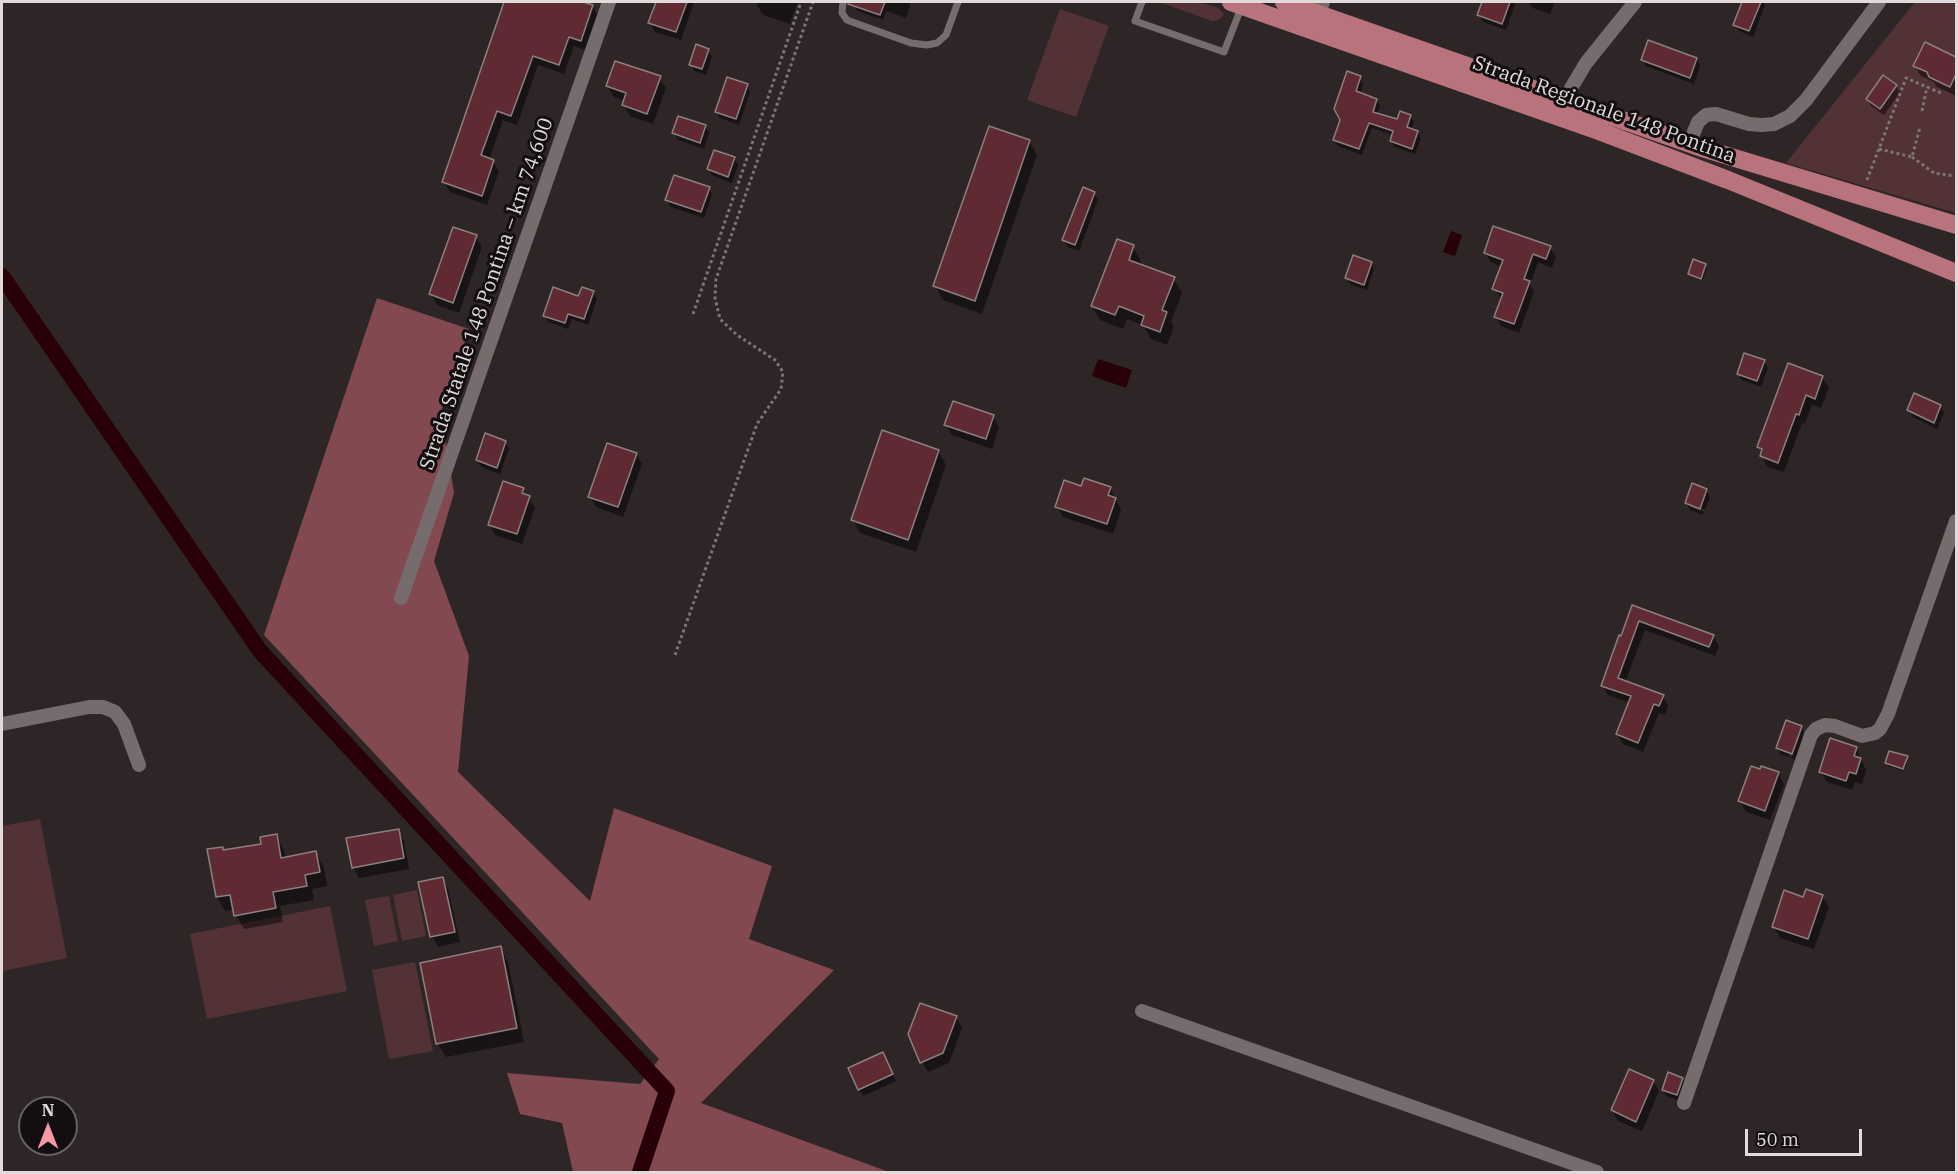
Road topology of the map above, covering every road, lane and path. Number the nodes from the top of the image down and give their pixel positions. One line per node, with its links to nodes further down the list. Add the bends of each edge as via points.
1 (609, 2): 26 (street, Strada Statale 148 Pontina – km 74,600)
2 (801, 2): 24 (path)
3 (813, 2): 27 (path, via 716,279 720,319 775,360 783,372 781,389 757,424)
4 (843, 2): 5 (lane, via 842,13 847,20 927,45 946,35)
5 (958, 2)
6 (1142, 2): 10 (lane, via 1135,21 1224,52)
7 (1284, 2): 11 (main road, Strada Regionale 148 Pontina)
8 (1635, 2): 14 (street, via 1586,63)
9 (1879, 2): 17 (street, via 1790,116 1761,125 1706,115 1698,122)
10 (1237, 3): 23 (main road, Strada Regionale 148 Pontina, via 1599,131)
11 (1321, 8): 14 (main road, Strada Regionale 148 Pontina)
12 (1927, 87): 13 (path); 15 (path); 18 (path, via 1906,78)
13 (1941, 93)
14 (1564, 100): 17 (main road, Strada Regionale 148 Pontina)
15 (1922, 111)
16 (1920, 127): 19 (path)
17 (1689, 144): 21 (main road, Strada Regionale 148 Pontina)
18 (1879, 149): 19 (path); 21 (path)
19 (1912, 157): 20 (path, via 1934,173)
20 (1955, 176)
21 (1861, 196): 22 (main road, Strada Regionale 148 Pontina)
22 (1956, 225)
23 (1956, 273)
24 (693, 314)
25 (1956, 521): 31 (street, via 1880,729 1862,736 1825,725 1811,735)
26 (401, 598)
27 (675, 655)
28 (2, 724): 29 (street, via 89,706 103,707 115,712 124,724)
29 (139, 765)
30 (1142, 1011): 32 (street)
31 (1684, 1103)
32 (1597, 1173)

